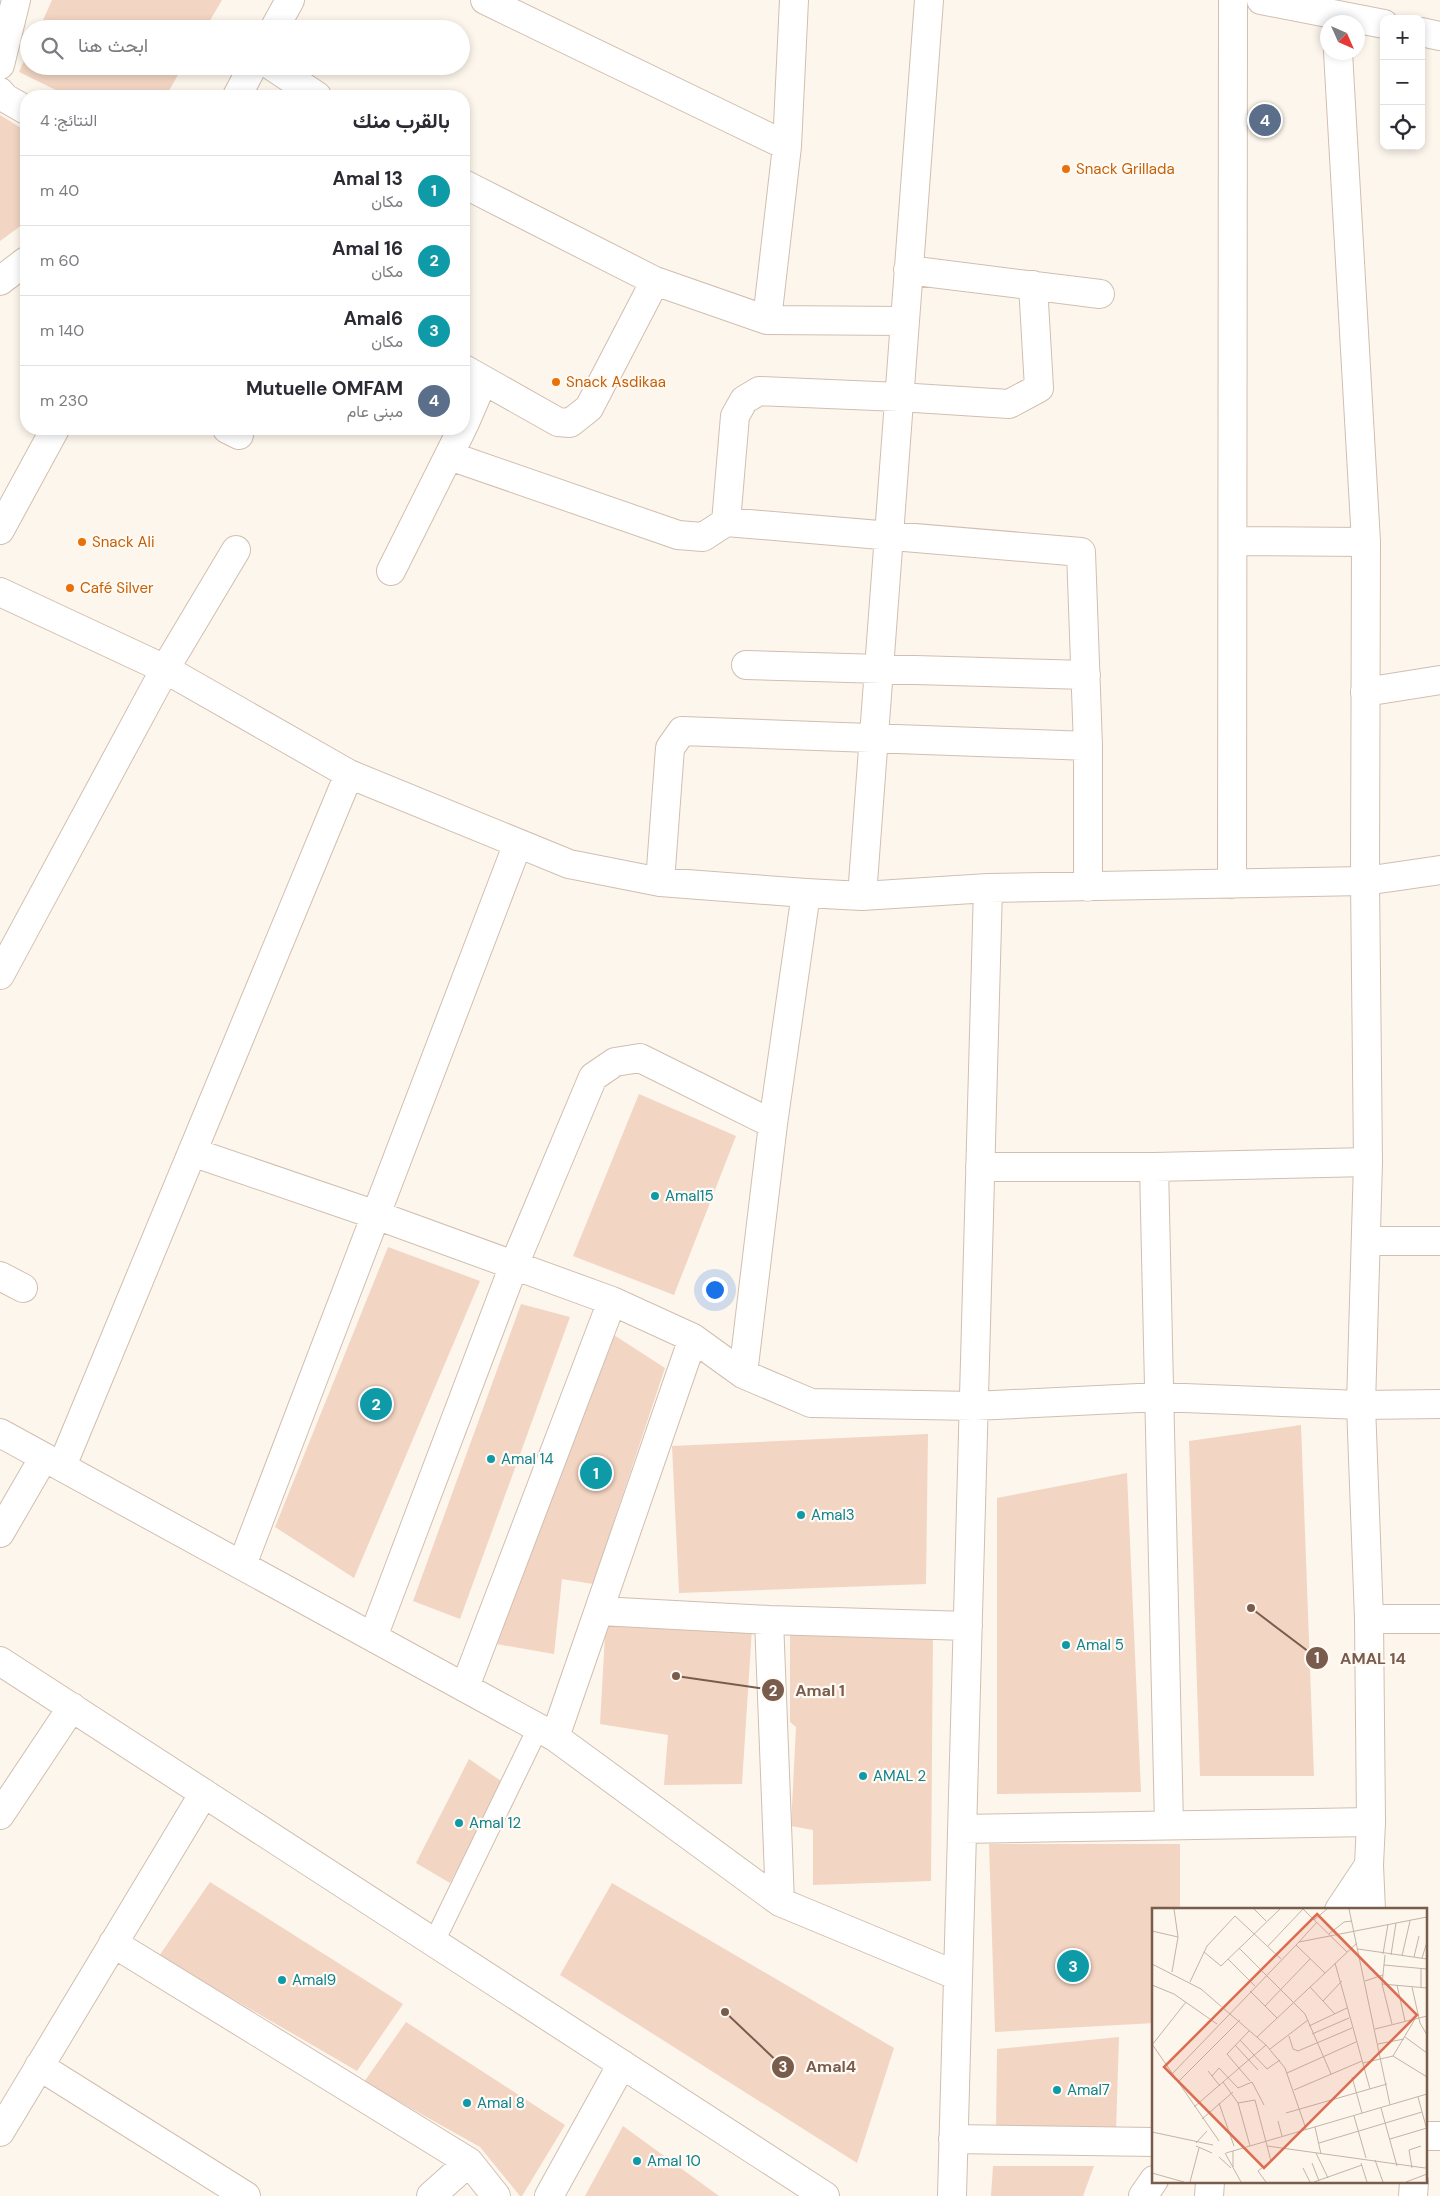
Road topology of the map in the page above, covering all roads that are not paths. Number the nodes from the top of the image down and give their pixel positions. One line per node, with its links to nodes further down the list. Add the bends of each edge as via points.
1 (16, 0): 13 (street)
2 (485, 0): 18 (street)
3 (794, 0): 18 (street)
4 (929, 0): 21 (street)
5 (1233, 0): 37 (street)
6 (1261, 0): 7 (street)
7 (1324, 15)
8 (1365, 22): 9 (street)
9 (1380, 24)
10 (1425, 33): 11 (street)
11 (1440, 36)
12 (1338, 60): 38 (street)
13 (0, 65)
14 (248, 75): 16 (street)
15 (286, 75): 17 (street)
16 (240, 90)
17 (308, 90)
18 (788, 146): 26 (street)
19 (470, 187): 23 (street)
20 (20, 266): 22 (street)
21 (908, 270): 24 (street); 27 (street)
22 (0, 281)
23 (655, 281): 26 (street); 28 (street, via 589,408 570,423 558,422)
24 (1033, 285): 25 (street); 30 (street, via 1039,388 1009,404)
25 (1100, 294)
26 (767, 320): 27 (street)
27 (904, 321): 30 (street)
28 (473, 375): 29 (street)
29 (470, 392)
30 (899, 397): 34 (street, via 759,392 744,400 735,416); 36 (street)
31 (52, 435): 35 (street)
32 (459, 435): 33 (street)
33 (450, 456): 34 (street, via 678,535 702,536); 40 (street)
34 (726, 522): 36 (street)
35 (0, 530)
36 (888, 536): 44 (street); 45 (street, via 1081,552)
37 (1234, 541): 38 (street); 55 (street)
38 (1366, 542): 47 (street)
39 (236, 550): 43 (street)
40 (392, 570)
41 (0, 592): 43 (street)
42 (746, 665): 44 (street)
43 (165, 669): 50 (street); 60 (street)
44 (879, 669): 45 (street); 48 (street)
45 (1086, 675): 49 (street)
46 (1440, 680): 47 (street)
47 (1366, 692): 53 (street)
48 (874, 738): 49 (street); 54 (street, via 682,731 670,748); 59 (street)
49 (1088, 746): 56 (street)
50 (349, 774): 51 (street); 62 (street)
51 (518, 843): 54 (street, via 569,864); 66 (street)
52 (1440, 870): 53 (street)
53 (1365, 881): 55 (street); 63 (street)
54 (660, 882): 58 (street)
55 (1232, 884): 56 (street)
56 (1088, 887): 57 (street)
57 (988, 888): 59 (street); 64 (street)
58 (806, 893): 59 (street); 61 (street)
59 (862, 896)
60 (0, 975)
61 (773, 1124): 69 (street, via 640,1058 616,1062 593,1077); 72 (street)
62 (192, 1152): 66 (street); 78 (street)
63 (1368, 1162): 65 (street); 67 (street)
64 (980, 1167): 65 (street); 76 (street)
65 (1154, 1167): 73 (street)
66 (376, 1215): 69 (street); 80 (street)
67 (1367, 1241): 68 (street); 75 (street)
68 (1440, 1241)
69 (514, 1264): 70 (street); 86 (street)
70 (612, 1301): 71 (street); 88 (street)
71 (693, 1338): 72 (street); 81 (street)
72 (743, 1374): 76 (street, via 811,1403)
73 (1159, 1397): 75 (street); 76 (street); 94 (street)
74 (1440, 1404): 75 (street)
75 (1361, 1405): 82 (street)
76 (974, 1406): 85 (street)
77 (0, 1432): 78 (street)
78 (53, 1461): 79 (street); 80 (street)
79 (0, 1533)
80 (242, 1565): 86 (street)
81 (600, 1611): 84 (street); 90 (street)
82 (1369, 1619): 83 (street); 93 (street)
83 (1440, 1619)
84 (769, 1620): 85 (street); 97 (street)
85 (968, 1626): 95 (street)
86 (373, 1637): 88 (street)
87 (0, 1661): 89 (street)
88 (465, 1687): 90 (street)
89 (72, 1707): 91 (street); 92 (street)
90 (546, 1733): 97 (street); 100 (lane)
91 (204, 1793): 100 (street); 101 (street)
92 (0, 1815)
93 (1371, 1822): 94 (street); 96 (street)
94 (1169, 1825): 95 (street)
95 (962, 1829): 102 (street)
96 (1369, 1865): 98 (street); 99 (street)
97 (780, 1902): 102 (street)
98 (1339, 1908)
99 (1372, 1908)
100 (434, 1942): 103 (street)
101 (113, 1943): 104 (street); 108 (street)
102 (958, 1976): 106 (street)
103 (622, 2064): 113 (street); 114 (street)
104 (39, 2066): 105 (street); 110 (street)
105 (0, 2132)
106 (954, 2139): 107 (street); 115 (street)
107 (1152, 2142)
108 (469, 2162): 111 (street); 112 (street)
109 (1152, 2183): 116 (street)
110 (246, 2196)
111 (431, 2196)
112 (496, 2196)
113 (549, 2196)
114 (825, 2196)
115 (952, 2196)
116 (1143, 2196)

